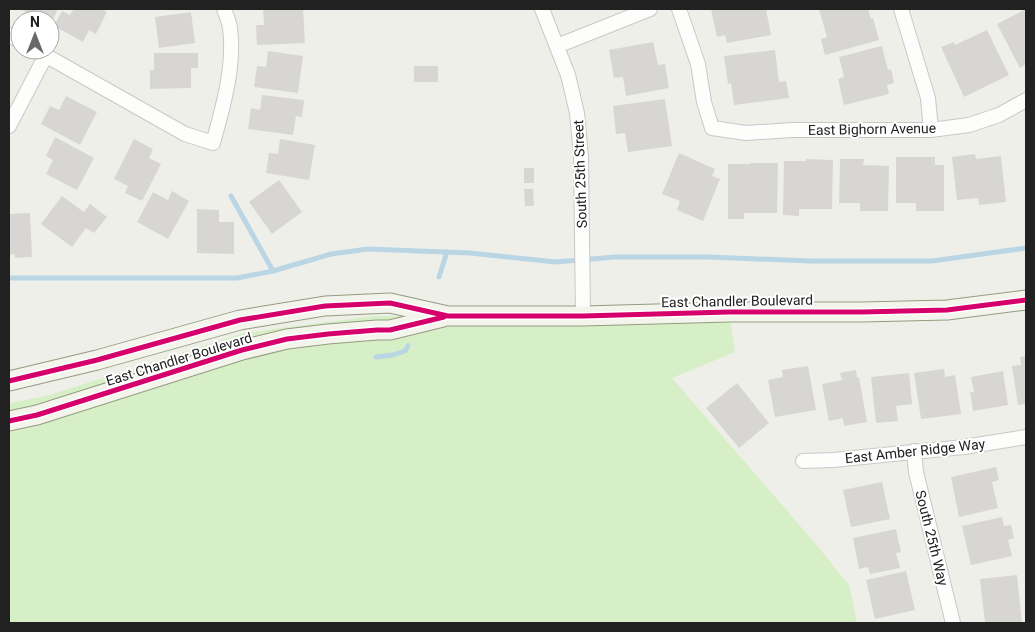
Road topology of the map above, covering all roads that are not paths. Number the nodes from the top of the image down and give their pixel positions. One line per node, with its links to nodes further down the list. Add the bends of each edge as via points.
1 (224, 9): 8 (street, via 230,27 230,53 227,89 213,143 185,134)
2 (542, 9): 6 (street, South 25th Street)
3 (650, 9): 6 (street)
4 (679, 9): 11 (street, East Bighorn Avenue, via 698,64 712,128 746,133)
5 (901, 9): 11 (street, via 928,98)
6 (557, 46): 14 (street, South 25th Street, via 577,113 581,157)
7 (38, 60): 10 (street)
8 (53, 60)
9 (1026, 100): 11 (street, East Bighorn Avenue, via 999,116 969,125)
10 (9, 126)
11 (931, 130)
12 (1026, 300): 14 (main road, East Chandler Boulevard, via 947,310)
13 (448, 316): 14 (main road, East Chandler Boulevard); 15 (main road, East Chandler Boulevard, via 390,303 326,306 240,320); 16 (main road, East Chandler Boulevard, via 390,330 287,339)
14 (582, 316)
15 (9, 381)
16 (9, 421)
17 (1026, 437): 18 (street, East Amber Ridge Way)
18 (914, 452): 19 (street, East Amber Ridge Way); 20 (street, South 25th Way)
19 (803, 461)
20 (953, 623)

